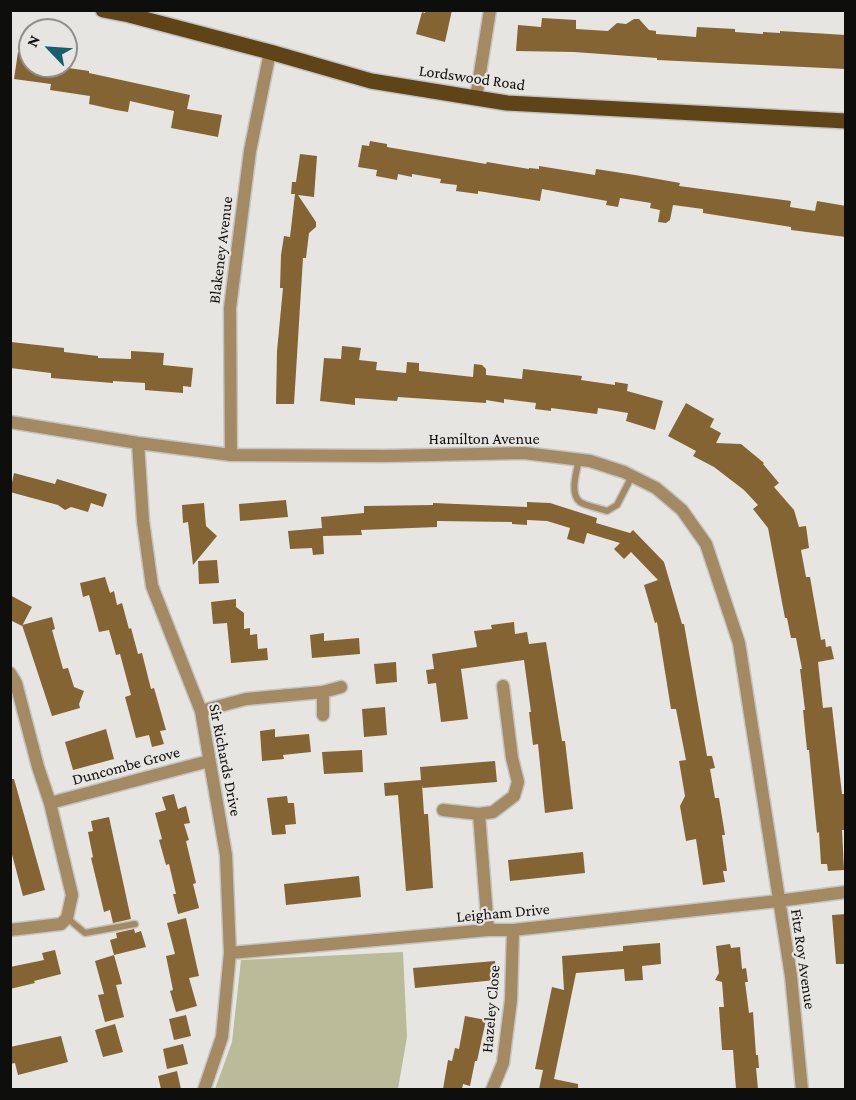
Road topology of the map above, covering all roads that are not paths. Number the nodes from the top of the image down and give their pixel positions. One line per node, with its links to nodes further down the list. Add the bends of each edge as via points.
1 (103, 10): 3 (main road, Lordswood Road)
2 (490, 10): 5 (street)
3 (130, 13): 4 (main road, Lordswood Road)
4 (270, 51): 5 (main road, Lordswood Road, via 371,81); 9 (street, Blakeney Avenue, via 250,151 230,308)
5 (476, 98): 6 (main road, Lordswood Road, via 507,103)
6 (846, 121)
7 (10, 422): 8 (street, Hamilton Avenue)
8 (138, 443): 9 (street, Hamilton Avenue); 16 (street, Sir Richards Drive, via 152,586)
9 (231, 455): 10 (street, Hamilton Avenue, via 524,453)
10 (579, 460): 11 (street, Hamilton Avenue); 11 (lane, via 575,485 579,502 607,511 617,505)
11 (632, 476): 23 (street, Hamilton Avenue, via 656,488 682,510 706,544 722,588 739,643)
12 (10, 673): 19 (street)
13 (503, 686): 21 (street, via 518,782 514,796 494,812)
14 (341, 687): 15 (street)
15 (323, 692): 16 (street, via 246,699); 17 (street)
16 (201, 711): 18 (street, Sir Richards Drive)
17 (323, 715)
18 (209, 761): 19 (street, Duncombe Grove); 29 (street, Sir Richards Drive, via 226,855)
19 (50, 804): 24 (street, via 72,896)
20 (443, 810): 21 (street)
21 (480, 814): 27 (street)
22 (846, 892): 23 (street, Fitz Roy Avenue)
23 (778, 901): 28 (street, Leigham Drive); 32 (street, Fitz Roy Avenue, via 791,976)
24 (67, 918): 25 (lane, via 85,933); 26 (street, via 61,924)
25 (135, 924)
26 (10, 930)
27 (488, 930): 28 (street, Leigham Drive); 29 (street, Leigham Drive)
28 (513, 930): 31 (street, Hazeley Close, via 512,1000 503,1063)
29 (230, 953): 30 (street, Sir Richards Drive, via 222,1038)
30 (204, 1089)
31 (492, 1089)
32 (802, 1089)

